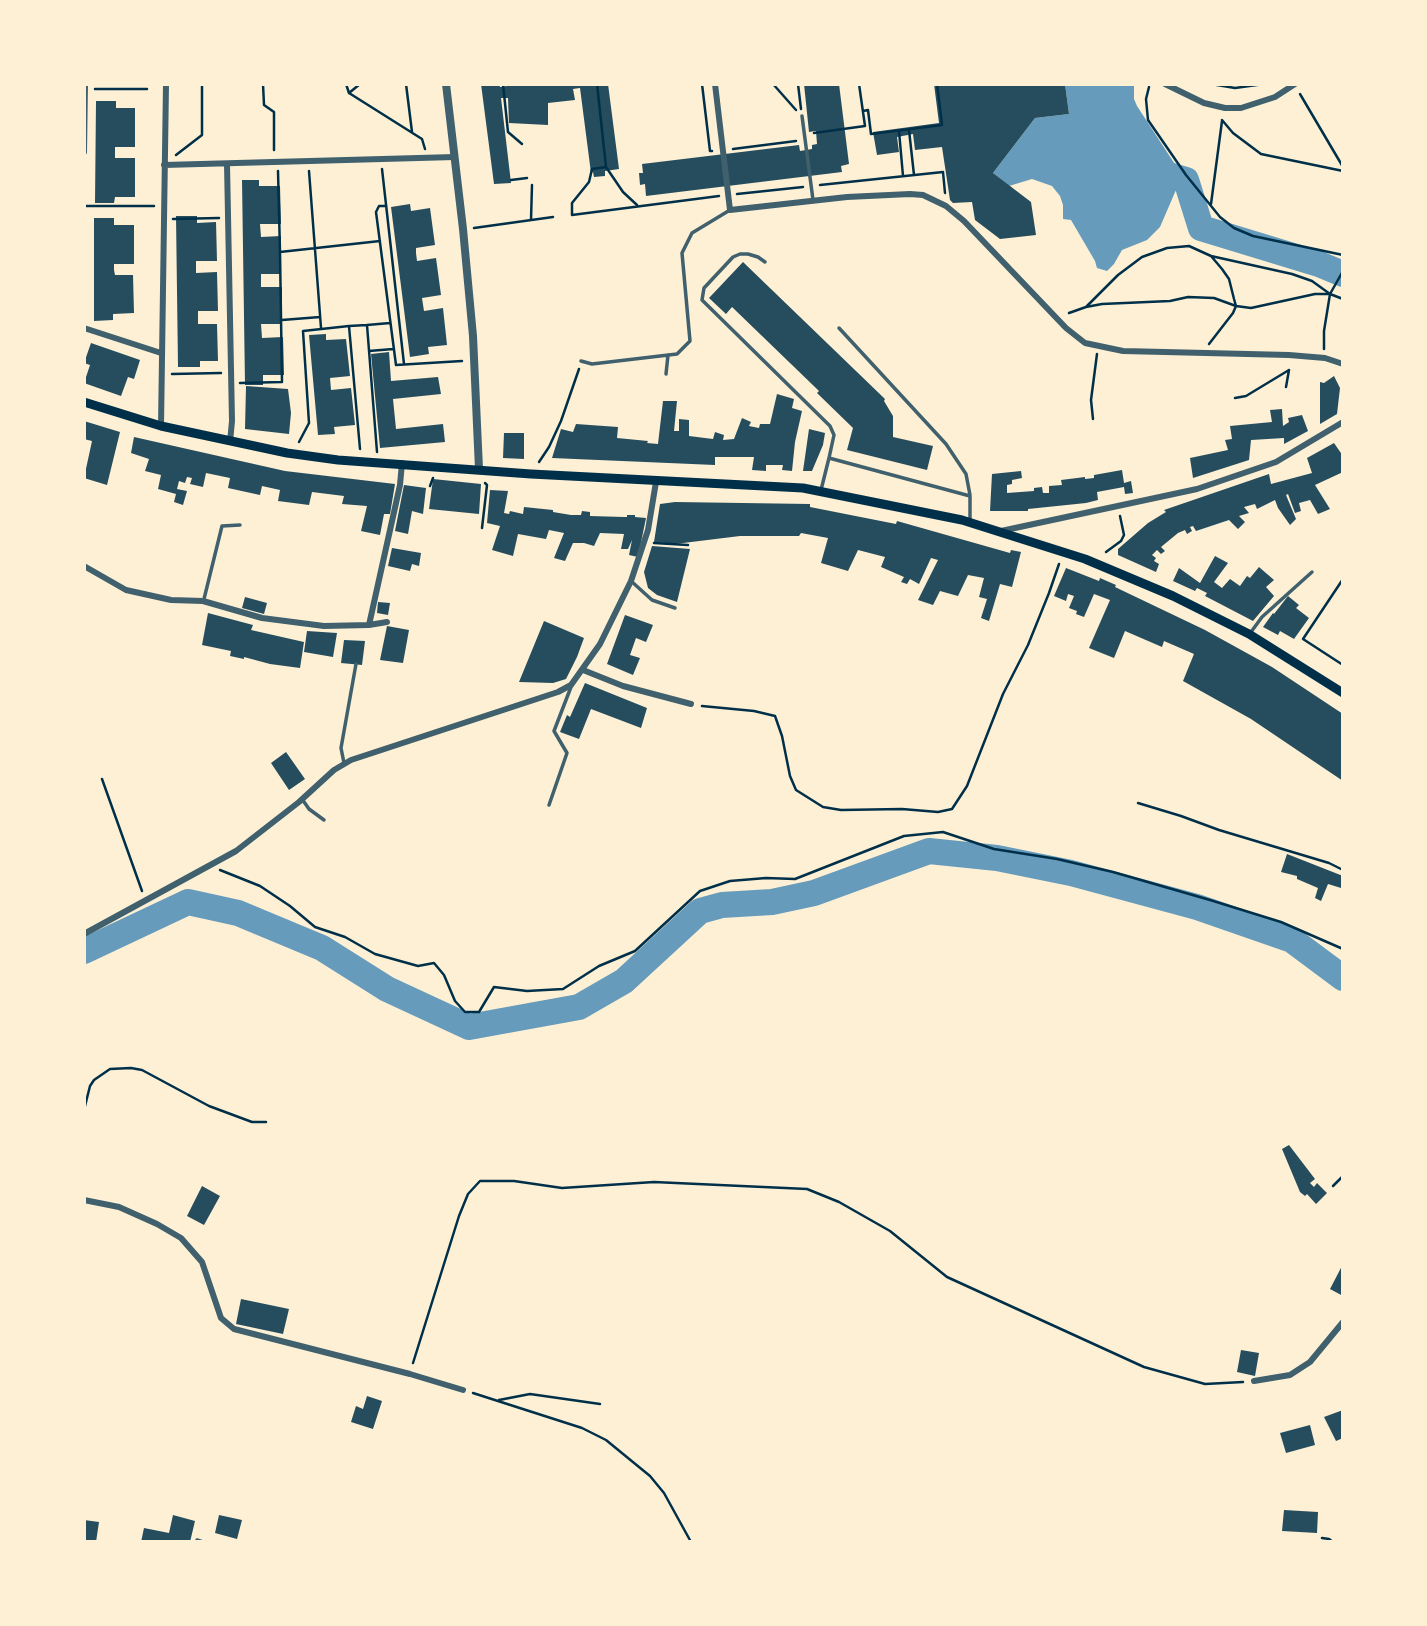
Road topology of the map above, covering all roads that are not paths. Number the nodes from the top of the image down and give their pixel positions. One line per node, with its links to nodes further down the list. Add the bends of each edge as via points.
1 (85, 84): 7 (street)
2 (166, 84): 12 (street)
3 (446, 84): 10 (street)
4 (715, 84): 14 (street)
5 (1165, 84): 6 (street, via 1204,103 1241,108 1275,97)
6 (1295, 84)
7 (85, 89): 9 (street)
8 (802, 116): 13 (lane)
9 (84, 152)
10 (455, 158): 11 (street); 29 (street, via 475,366)
11 (227, 164): 12 (street); 26 (street)
12 (164, 165): 18 (street)
13 (813, 200): 14 (street); 21 (street, via 910,194 934,199 964,220 1073,335 1097,347 1289,355)
14 (730, 210): 19 (lane, via 699,226 686,242 682,253 690,341 677,354)
15 (765, 262): 27 (lane, via 748,254 733,257 704,288 702,300 830,426 834,435)
16 (84, 328): 18 (street)
17 (839, 328): 32 (lane, via 946,444 965,474)
18 (161, 352): 25 (street)
19 (668, 355): 20 (lane, via 592,364); 22 (lane)
20 (581, 361)
21 (1343, 364)
22 (666, 374)
23 (84, 402): 25 (main road)
24 (1343, 422): 35 (street, via 1276,462 1197,489)
25 (161, 426): 26 (main road)
26 (230, 442): 28 (main road, via 338,460)
27 (829, 458): 31 (lane); 32 (lane)
28 (402, 463): 29 (main road); 42 (street)
29 (479, 469): 30 (main road)
30 (656, 482): 31 (main road); 38 (street)
31 (821, 491): 33 (main road)
32 (970, 496): 33 (lane)
33 (970, 522): 35 (main road)
34 (240, 524): 39 (lane, via 222,526)
35 (1001, 531): 43 (main road, via 1173,596)
36 (84, 566): 39 (street, via 126,590 171,600)
37 (1312, 572): 43 (lane, via 1262,617)
38 (631, 581): 40 (lane, via 652,600); 45 (street)
39 (203, 601): 42 (street, via 262,618 324,626)
40 (675, 608)
41 (387, 622): 42 (street)
42 (369, 625)
43 (1250, 634): 47 (main road)
44 (356, 664): 49 (lane, via 341,748)
45 (583, 670): 46 (street); 48 (street)
46 (571, 685): 49 (street); 51 (lane, via 554,731 567,753)
47 (1343, 693)
48 (691, 704)
49 (344, 763): 50 (street)
50 (302, 799): 52 (lane); 53 (street, via 211,867)
51 (549, 805)
52 (324, 820)
53 (84, 934)
54 (84, 1200): 57 (street, via 119,1208 181,1238 202,1262 221,1318 234,1329)
55 (1343, 1322): 56 (street, via 1310,1362 1290,1375)
56 (1254, 1381)
57 (463, 1390)
58 (197, 1541): 59 (lane)
59 (203, 1542)

